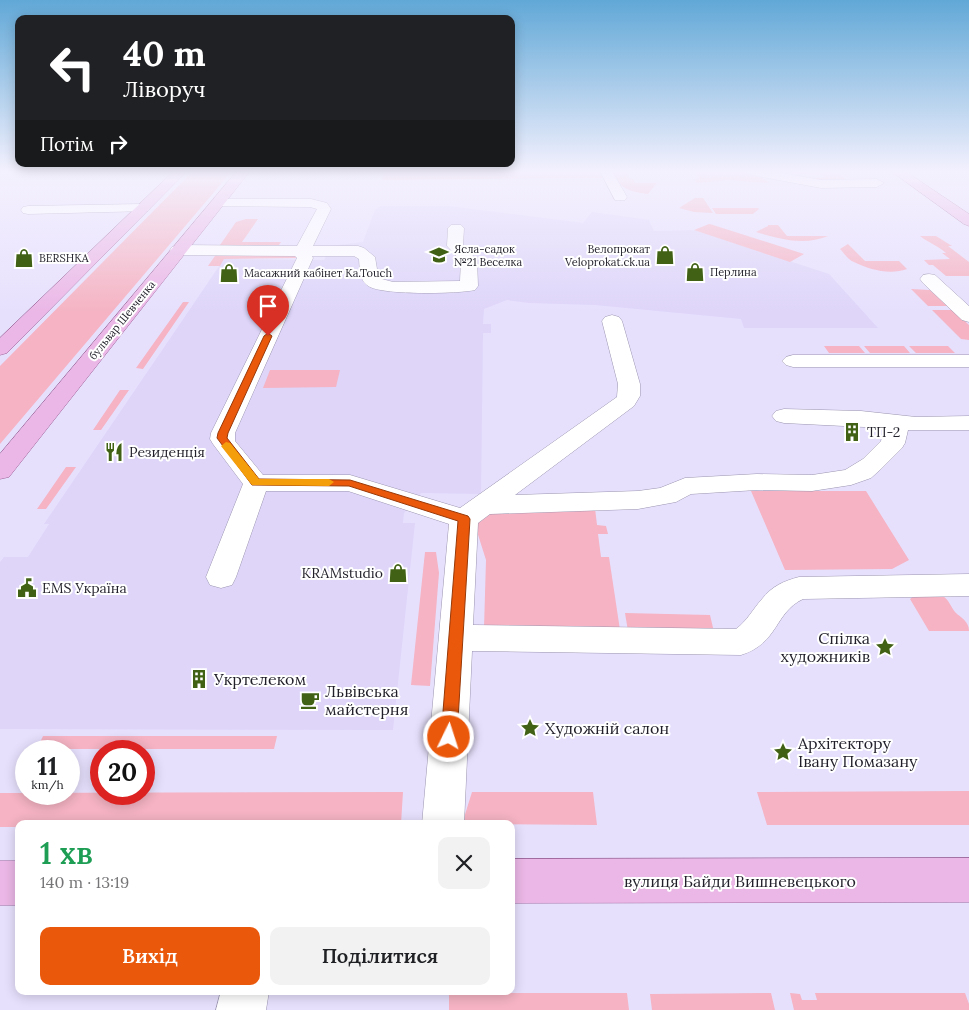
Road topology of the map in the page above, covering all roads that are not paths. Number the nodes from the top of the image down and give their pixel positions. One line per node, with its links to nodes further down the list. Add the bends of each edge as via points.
1 (133, 218): 10 (main road)
2 (205, 218): 5 (main road, бульвар Шевченка)
3 (319, 218): 6 (street)
4 (456, 228): 6 (street, via 455,246 469,260 470,286 387,286 369,277 367,257 358,251)
5 (178, 250): 6 (street); 16 (main road, бульвар Шевченка)
6 (303, 251): 17 (street, via 304,260 223,433 225,444)
7 (929, 279): 8 (street)
8 (969, 316)
9 (612, 321): 18 (street, via 629,384 626,401)
10 (0, 349)
11 (793, 361): 12 (street)
12 (969, 361)
13 (784, 416): 14 (street, via 861,418)
14 (896, 423): 15 (street); 18 (street, via 892,443 872,464 850,477 812,483 685,486 666,496 638,500)
15 (969, 423)
16 (0, 471)
17 (256, 482): 18 (street, via 350,483); 19 (street)
18 (474, 512): 21 (street)
19 (221, 578)
20 (969, 585): 21 (street, via 798,588 773,604 756,632 741,642)
21 (457, 638): 22 (street)
22 (443, 820)
23 (969, 880): 24 (main road, вулиця Байди Вишневецького)
24 (515, 881)
25 (0, 883): 26 (main road)
26 (15, 883)
27 (244, 995): 28 (street)
28 (241, 1010)

